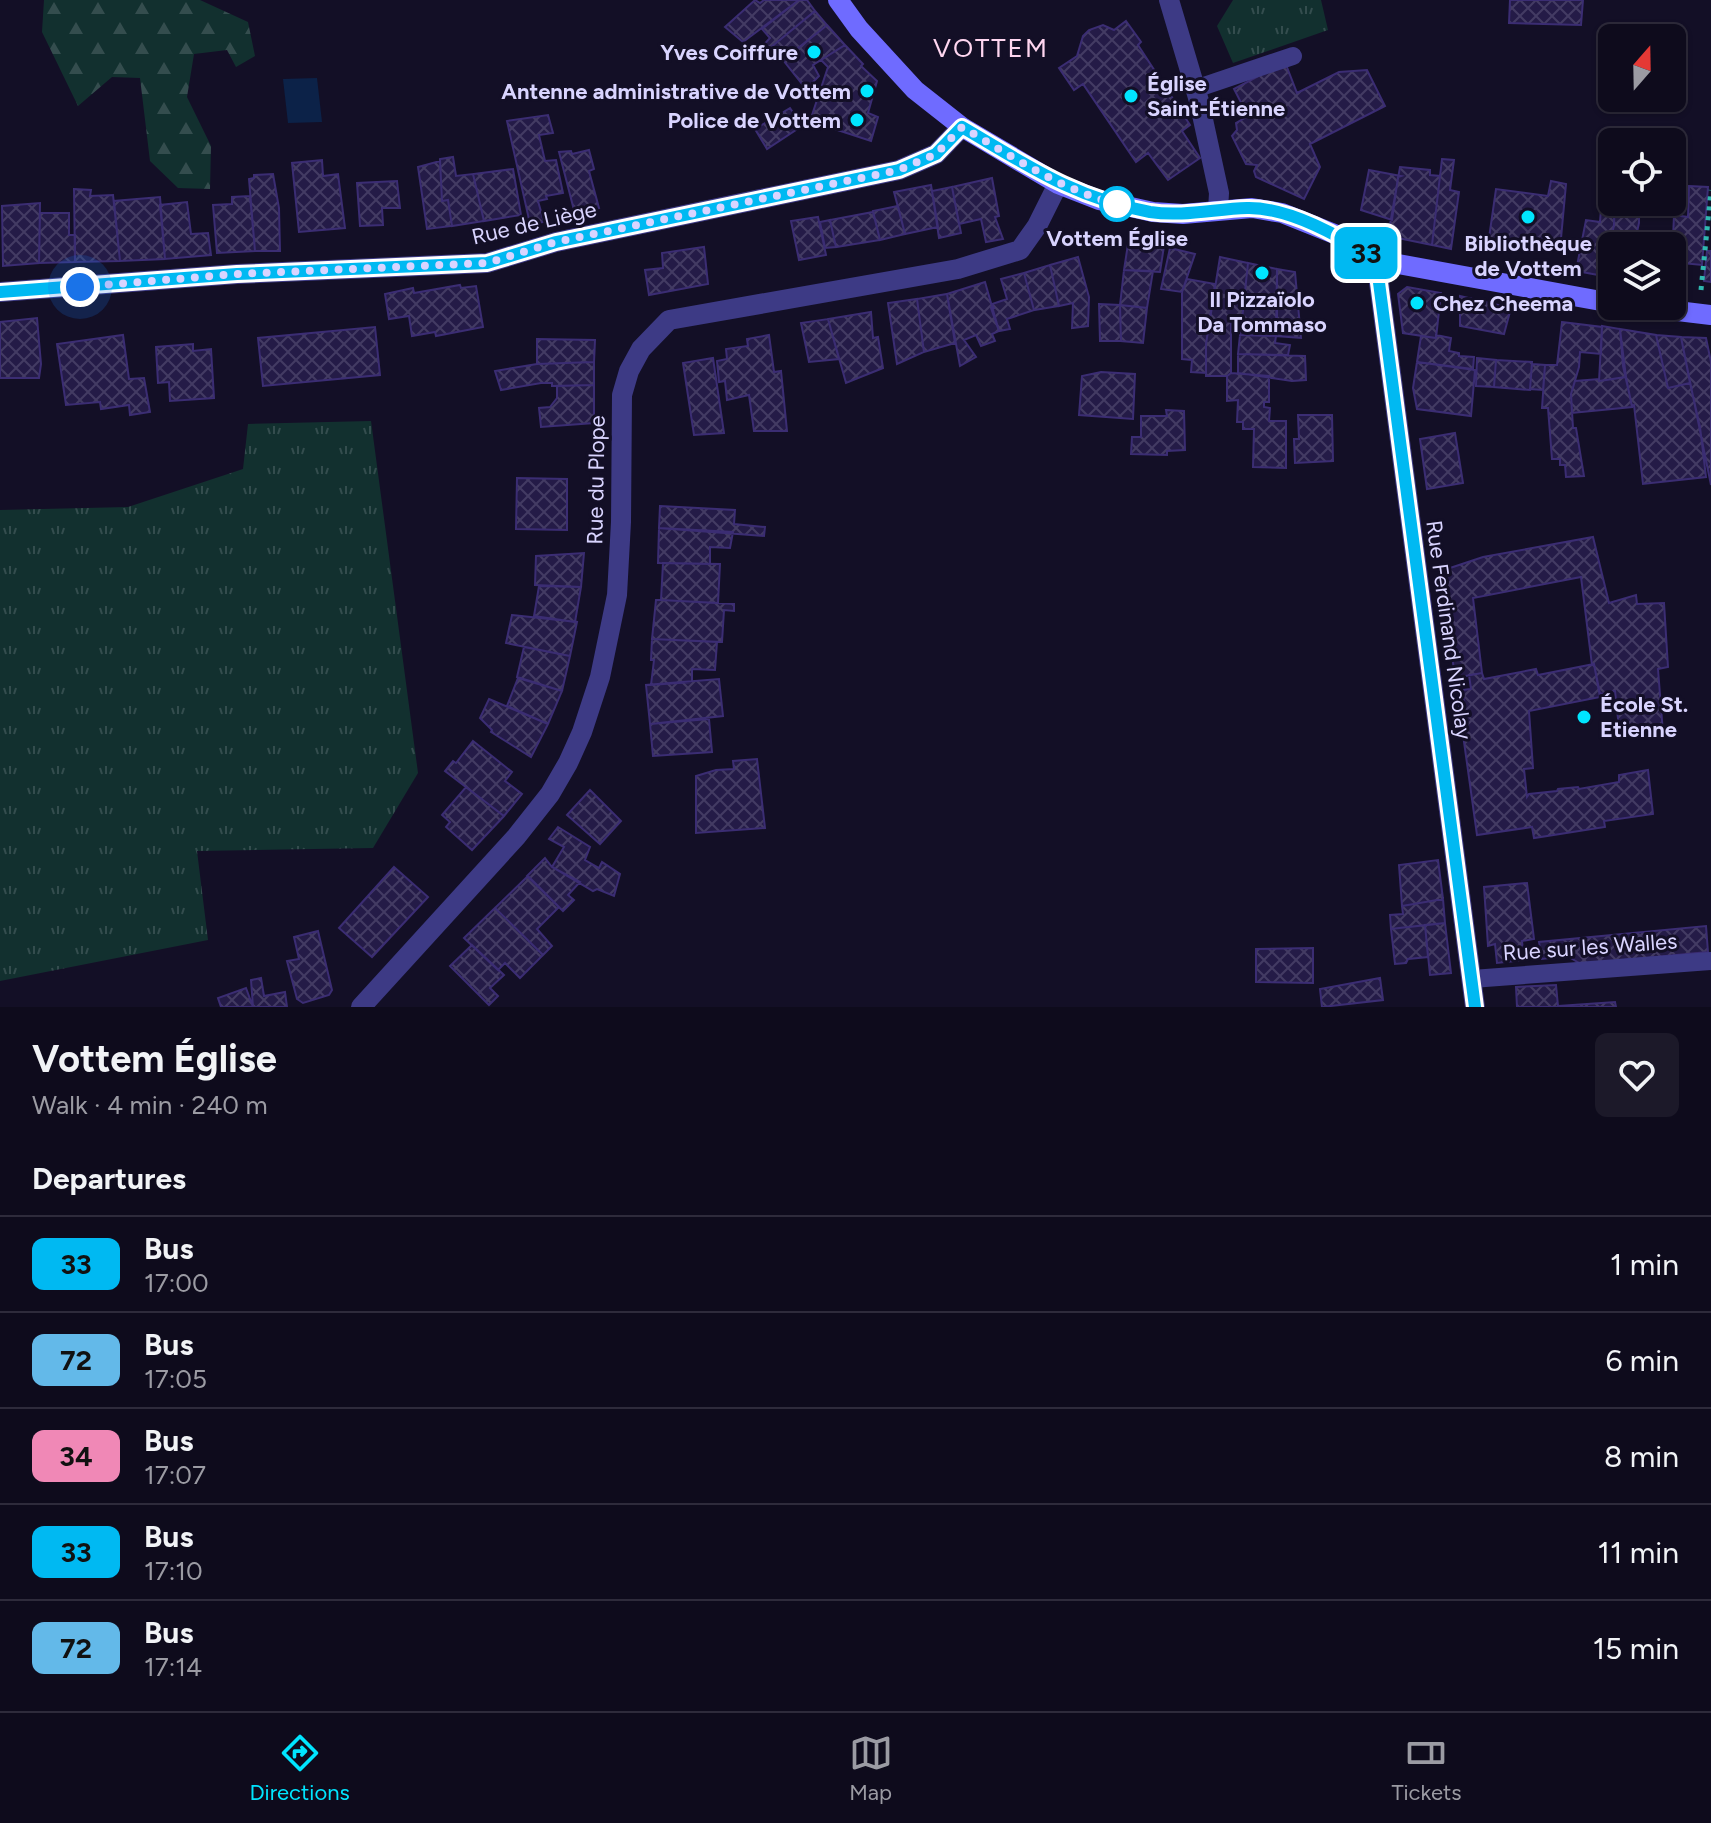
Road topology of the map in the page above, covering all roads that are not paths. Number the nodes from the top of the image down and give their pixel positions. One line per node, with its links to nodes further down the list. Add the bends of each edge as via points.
1 (838, 0): 5 (street, via 915,90)
2 (1169, 0): 4 (street)
3 (1293, 56): 4 (lane)
4 (1195, 89): 7 (street, via 1219,193)
5 (962, 127): 6 (street); 9 (street, Rue de Liège, via 936,154 899,170 556,242 487,263)
6 (1058, 184): 7 (street, via 1153,212); 13 (street, Rue du Plope, via 1020,250 958,269 669,320 653,334 629,371 622,395 617,595 582,732 550,794 516,837)
7 (1218, 210): 8 (street, via 1282,213 1342,237)
8 (1376, 260): 10 (street); 12 (street, Rue Ferdinand Nicolay)
9 (0, 292)
10 (1598, 300)
11 (1711, 961): 12 (lane, Rue sur les Walles)
12 (1472, 979): 14 (street, Rue Ferdinand Nicolay)
13 (361, 1007)
14 (1475, 1007)

